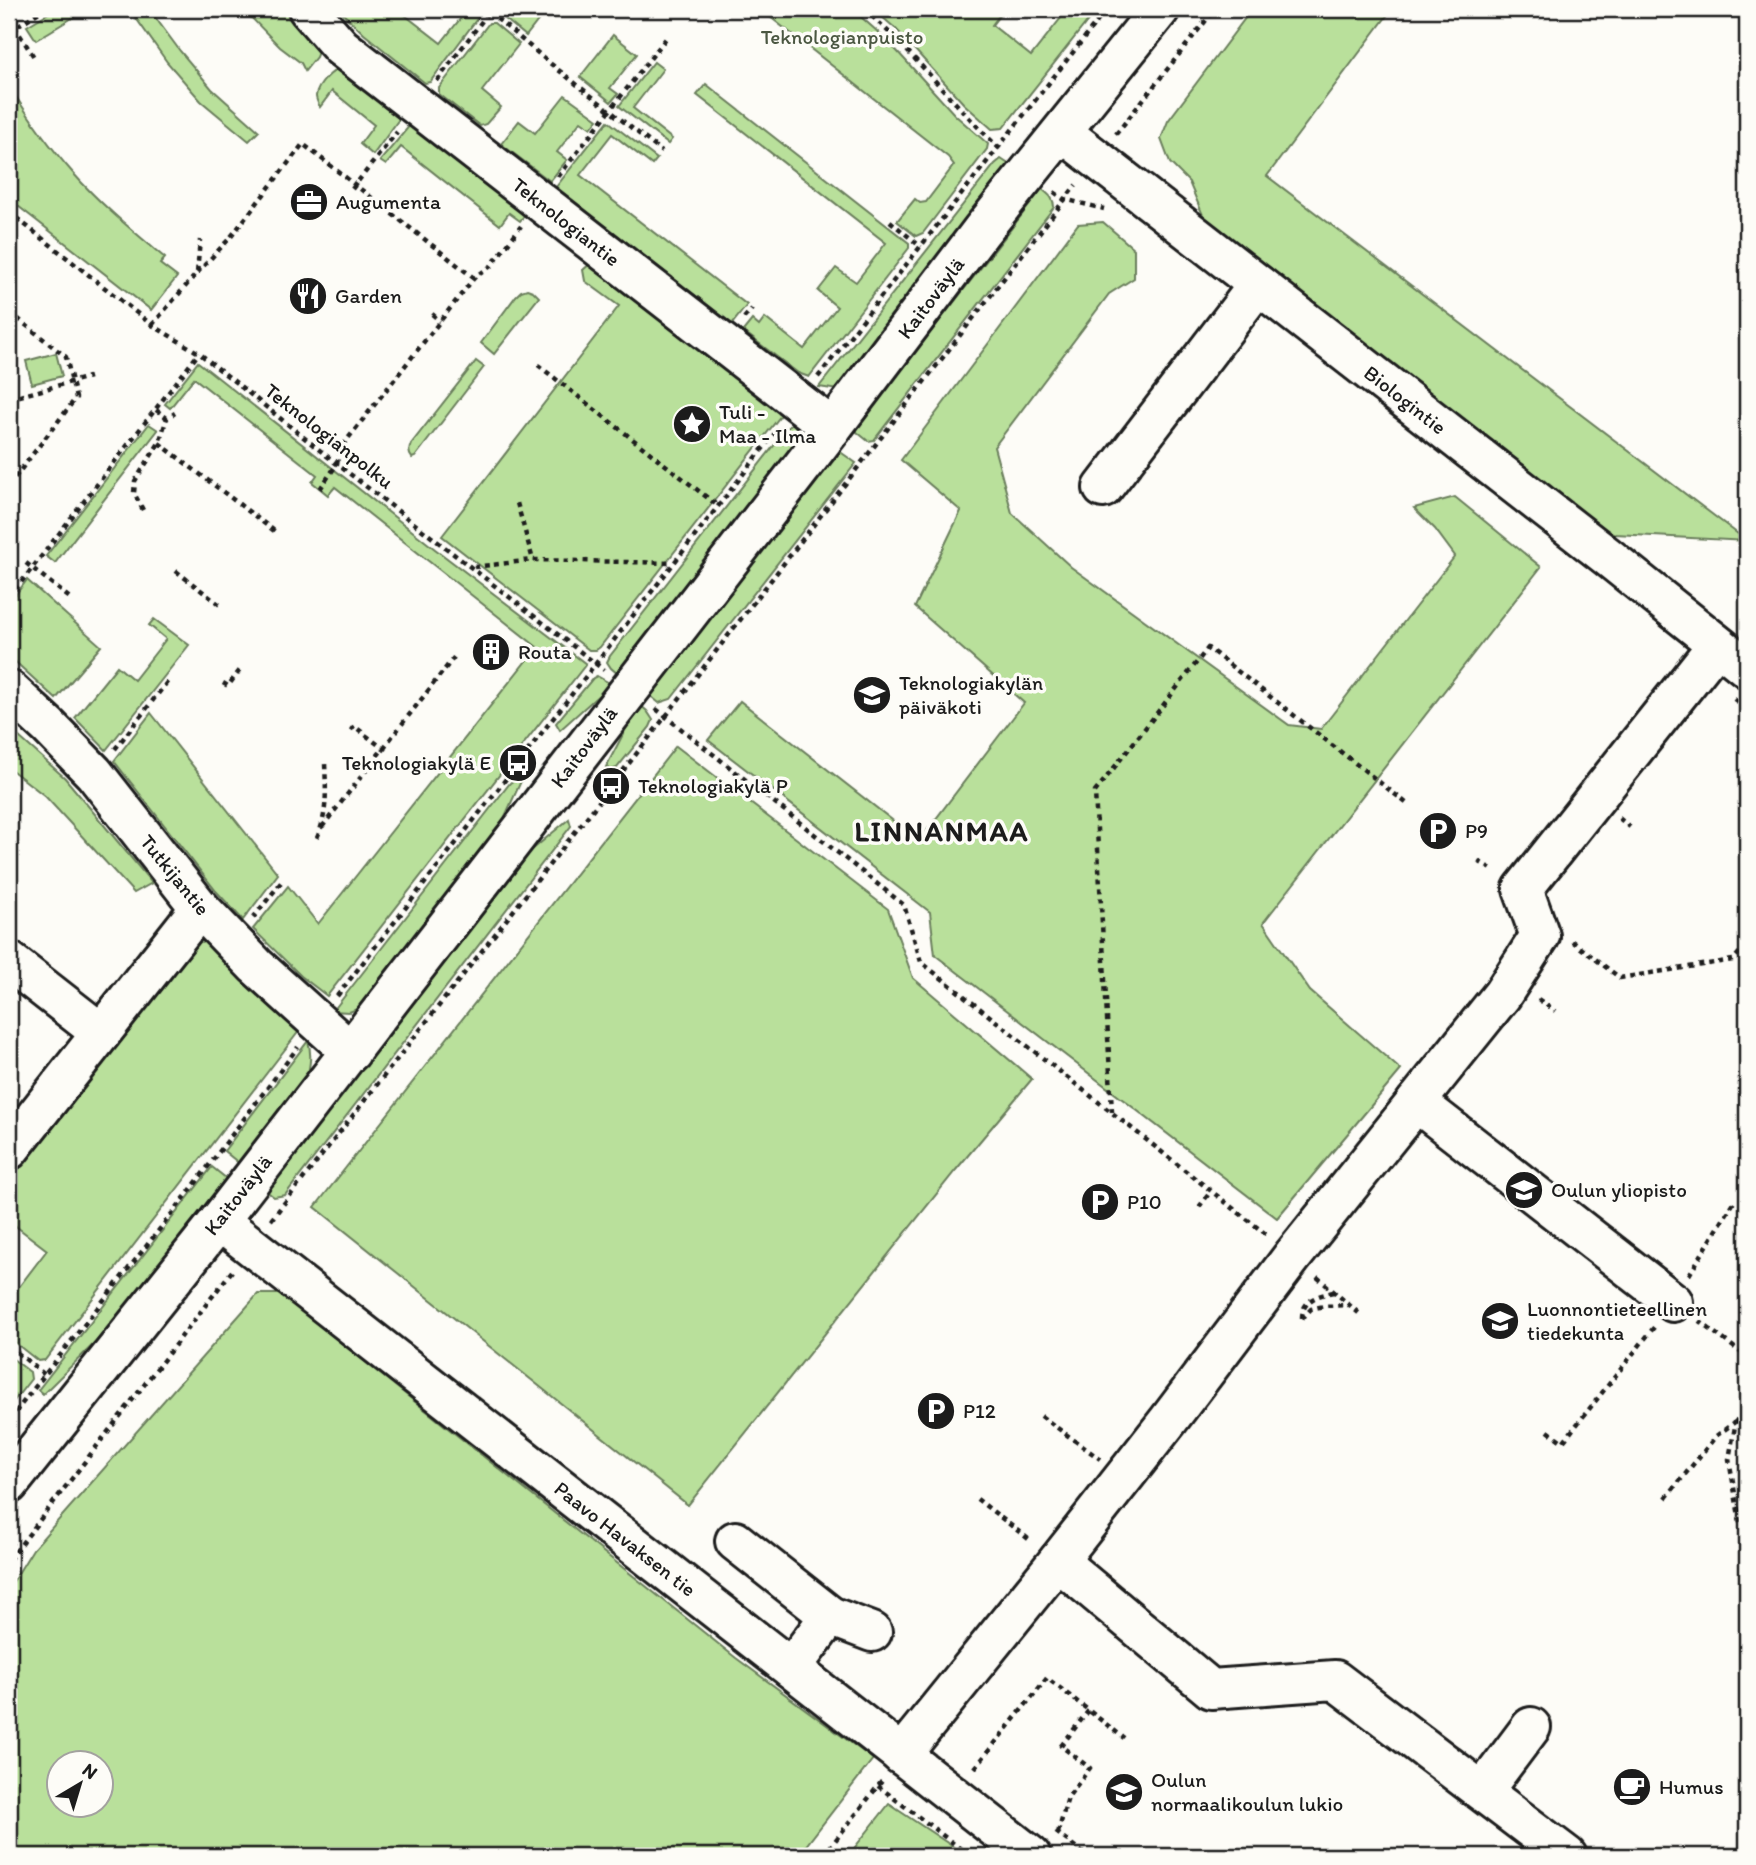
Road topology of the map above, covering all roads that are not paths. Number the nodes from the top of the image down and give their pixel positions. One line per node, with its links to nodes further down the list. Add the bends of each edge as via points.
1 (309, 9): 5 (street, Teknologiantie, via 341,47)
2 (1160, 9): 3 (street, Kaitoväylä)
3 (1062, 132): 4 (street, Biologintie); 5 (street, Kaitoväylä)
4 (1258, 285): 6 (street); 7 (street, Biologintie)
5 (832, 428): 13 (street, Kaitoväylä)
6 (1103, 488)
7 (1717, 645): 8 (street, Biologintie); 14 (street, via 1522,889 1540,936 1502,995)
8 (1747, 668)
9 (9, 690): 10 (street, Tutkijantie, via 93,773)
10 (200, 908): 12 (street); 13 (street, Tutkijantie)
11 (9, 961): 12 (street)
12 (101, 1033): 15 (street)
13 (351, 1052): 16 (street, Kaitoväylä)
14 (1416, 1102): 17 (street); 20 (street)
15 (9, 1150)
16 (219, 1220): 18 (street, Kaitoväylä); 23 (street, Paavo Havaksen tie)
17 (1673, 1302)
18 (9, 1484)
19 (734, 1541): 21 (street)
20 (1058, 1561): 25 (street); 26 (street, via 1211,1689 1335,1680)
21 (830, 1616): 22 (street); 23 (street)
22 (872, 1632)
23 (791, 1668): 25 (street, Paavo Havaksen tie)
24 (1531, 1727): 26 (street)
25 (901, 1755): 27 (street, Paavo Havaksen tie)
26 (1483, 1791): 28 (street)
27 (1044, 1845)
28 (1567, 1856)

